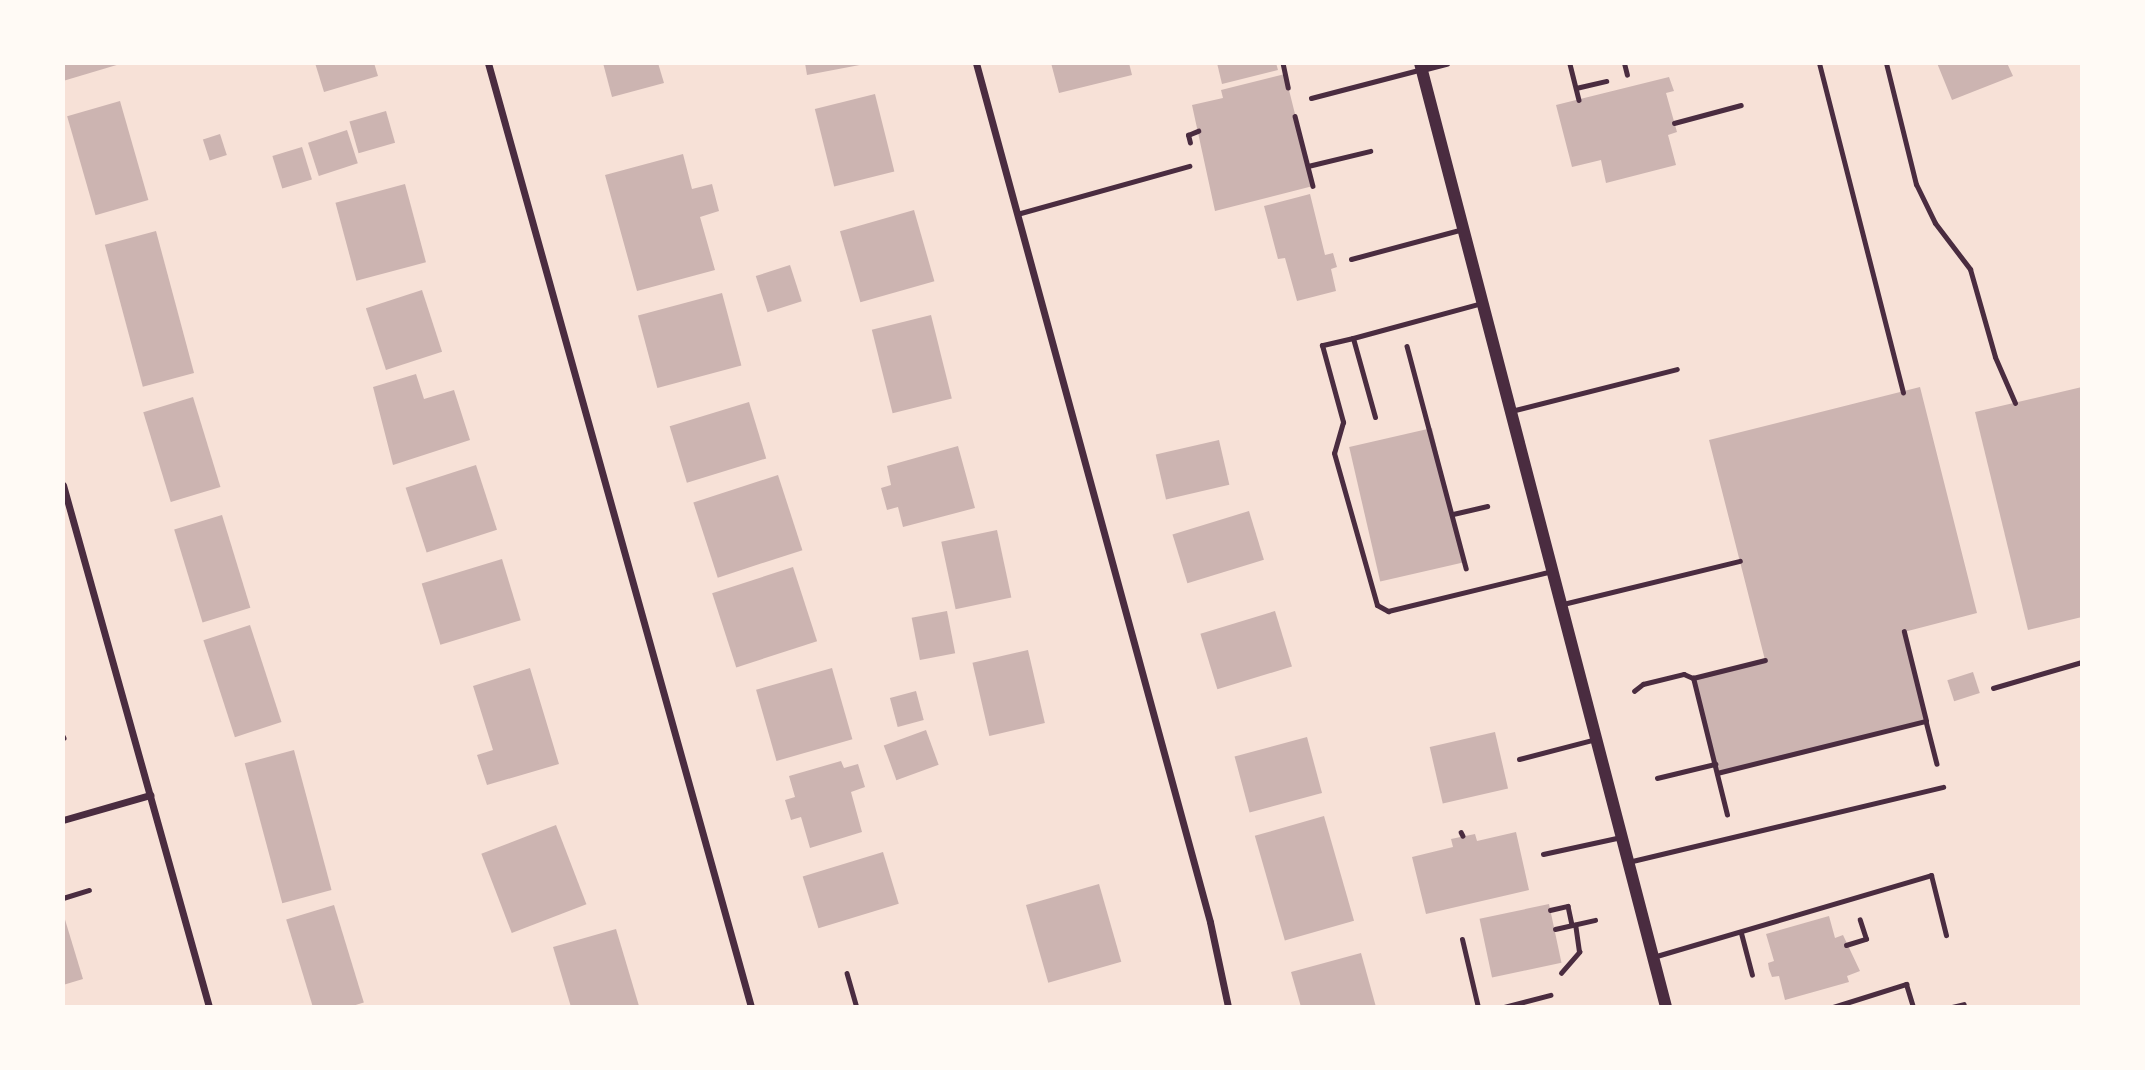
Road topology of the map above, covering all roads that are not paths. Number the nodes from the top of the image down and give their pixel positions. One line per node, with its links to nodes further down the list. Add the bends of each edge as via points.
1 (488, 63): 41 (street)
2 (976, 63): 11 (street)
3 (1446, 63): 7 (street)
4 (1624, 63): 8 (lane)
5 (1819, 63): 17 (lane)
6 (1886, 63): 18 (lane, via 1916,184 1935,223 1969,268 1995,357)
7 (1421, 66): 9 (lane); 12 (street)
8 (1628, 75)
9 (1311, 98)
10 (1189, 166): 11 (lane)
11 (1017, 214): 42 (street, via 1210,922)
12 (1463, 229): 13 (lane); 14 (street)
13 (1351, 260)
14 (1482, 303): 15 (lane); 19 (street)
15 (1353, 338): 20 (lane); 23 (lane, via 1322,345 1343,422 1334,453 1377,605 1388,611)
16 (1677, 369): 19 (lane)
17 (1903, 392)
18 (2015, 402)
19 (1511, 411): 23 (street)
20 (1375, 417)
21 (63, 485): 28 (street)
22 (1740, 561): 24 (lane)
23 (1552, 571): 24 (street)
24 (1561, 604): 25 (street)
25 (1597, 740): 26 (lane); 30 (street)
26 (1518, 759)
27 (1943, 787): 32 (lane)
28 (150, 795): 29 (street); 40 (street)
29 (63, 820)
30 (1622, 837): 31 (lane); 32 (street)
31 (1543, 854)
32 (1628, 862): 36 (street)
33 (1741, 933): 34 (lane, via 1931,875); 36 (lane); 37 (lane)
34 (1946, 935)
35 (1462, 939): 43 (lane)
36 (1653, 957): 45 (street)
37 (1752, 975)
38 (1550, 995): 44 (lane)
39 (1964, 1004): 48 (lane)
40 (209, 1007)
41 (751, 1007)
42 (1228, 1007)
43 (1478, 1007)
44 (1504, 1007)
45 (1666, 1007)
46 (1833, 1007): 47 (lane, via 1906,984)
47 (1913, 1007)
48 (1952, 1007)

